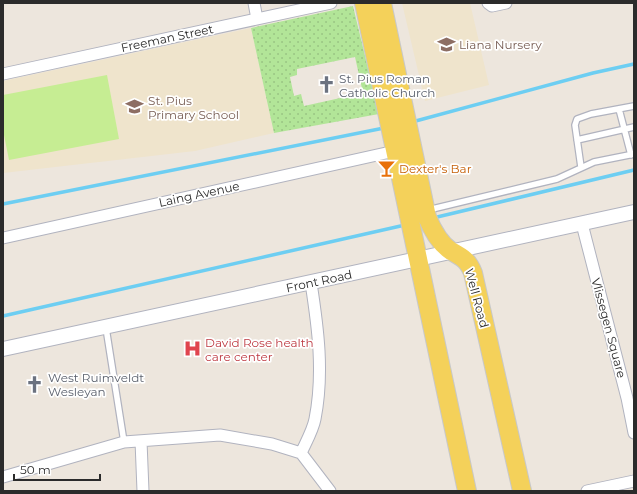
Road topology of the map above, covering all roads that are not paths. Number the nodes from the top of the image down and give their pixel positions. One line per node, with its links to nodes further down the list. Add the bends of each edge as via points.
1 (254, 3): 7 (street)
2 (331, 3): 7 (street, Freeman Street)
3 (364, 3): 14 (main road, Well Road, via 386,111)
4 (382, 3): 14 (main road, Well Road, via 405,110)
5 (488, 3): 6 (street, via 492,6)
6 (506, 3)
7 (257, 19): 8 (street, Freeman Street)
8 (3, 74)
9 (634, 106): 10 (lane)
10 (619, 109): 12 (lane); 13 (lane, via 577,119)
11 (634, 127): 12 (lane)
12 (625, 129): 13 (lane); 15 (lane)
13 (577, 140): 16 (lane)
14 (400, 146): 17 (main road, Well Road); 20 (street, Laing Avenue); 22 (main road, Well Road)
15 (633, 155): 16 (lane, via 594,162)
16 (582, 167): 17 (lane, via 557,178)
17 (426, 211): 21 (main road, Well Road, via 438,238)
18 (634, 212): 19 (street, Front Road)
19 (582, 224): 21 (street, Front Road); 26 (street, Vlissegen Square)
20 (3, 238)
21 (451, 251): 22 (street, Front Road); 36 (main road, Well Road, via 464,258 473,272)
22 (418, 260): 23 (street, Front Road); 35 (main road, Well Road)
23 (311, 283): 24 (street, Front Road); 30 (street, via 319,335 319,388 315,420)
24 (106, 327): 25 (street, Front Road); 29 (lane)
25 (3, 349)
26 (630, 397): 27 (street, Vlissegen Square)
27 (634, 433)
28 (141, 441): 29 (street); 30 (street, via 220,435 272,444); 33 (street)
29 (124, 442): 31 (street)
30 (301, 453): 34 (street)
31 (3, 477)
32 (634, 481): 37 (street)
33 (143, 491)
34 (330, 491)
35 (467, 491)
36 (522, 491)
37 (588, 491)

